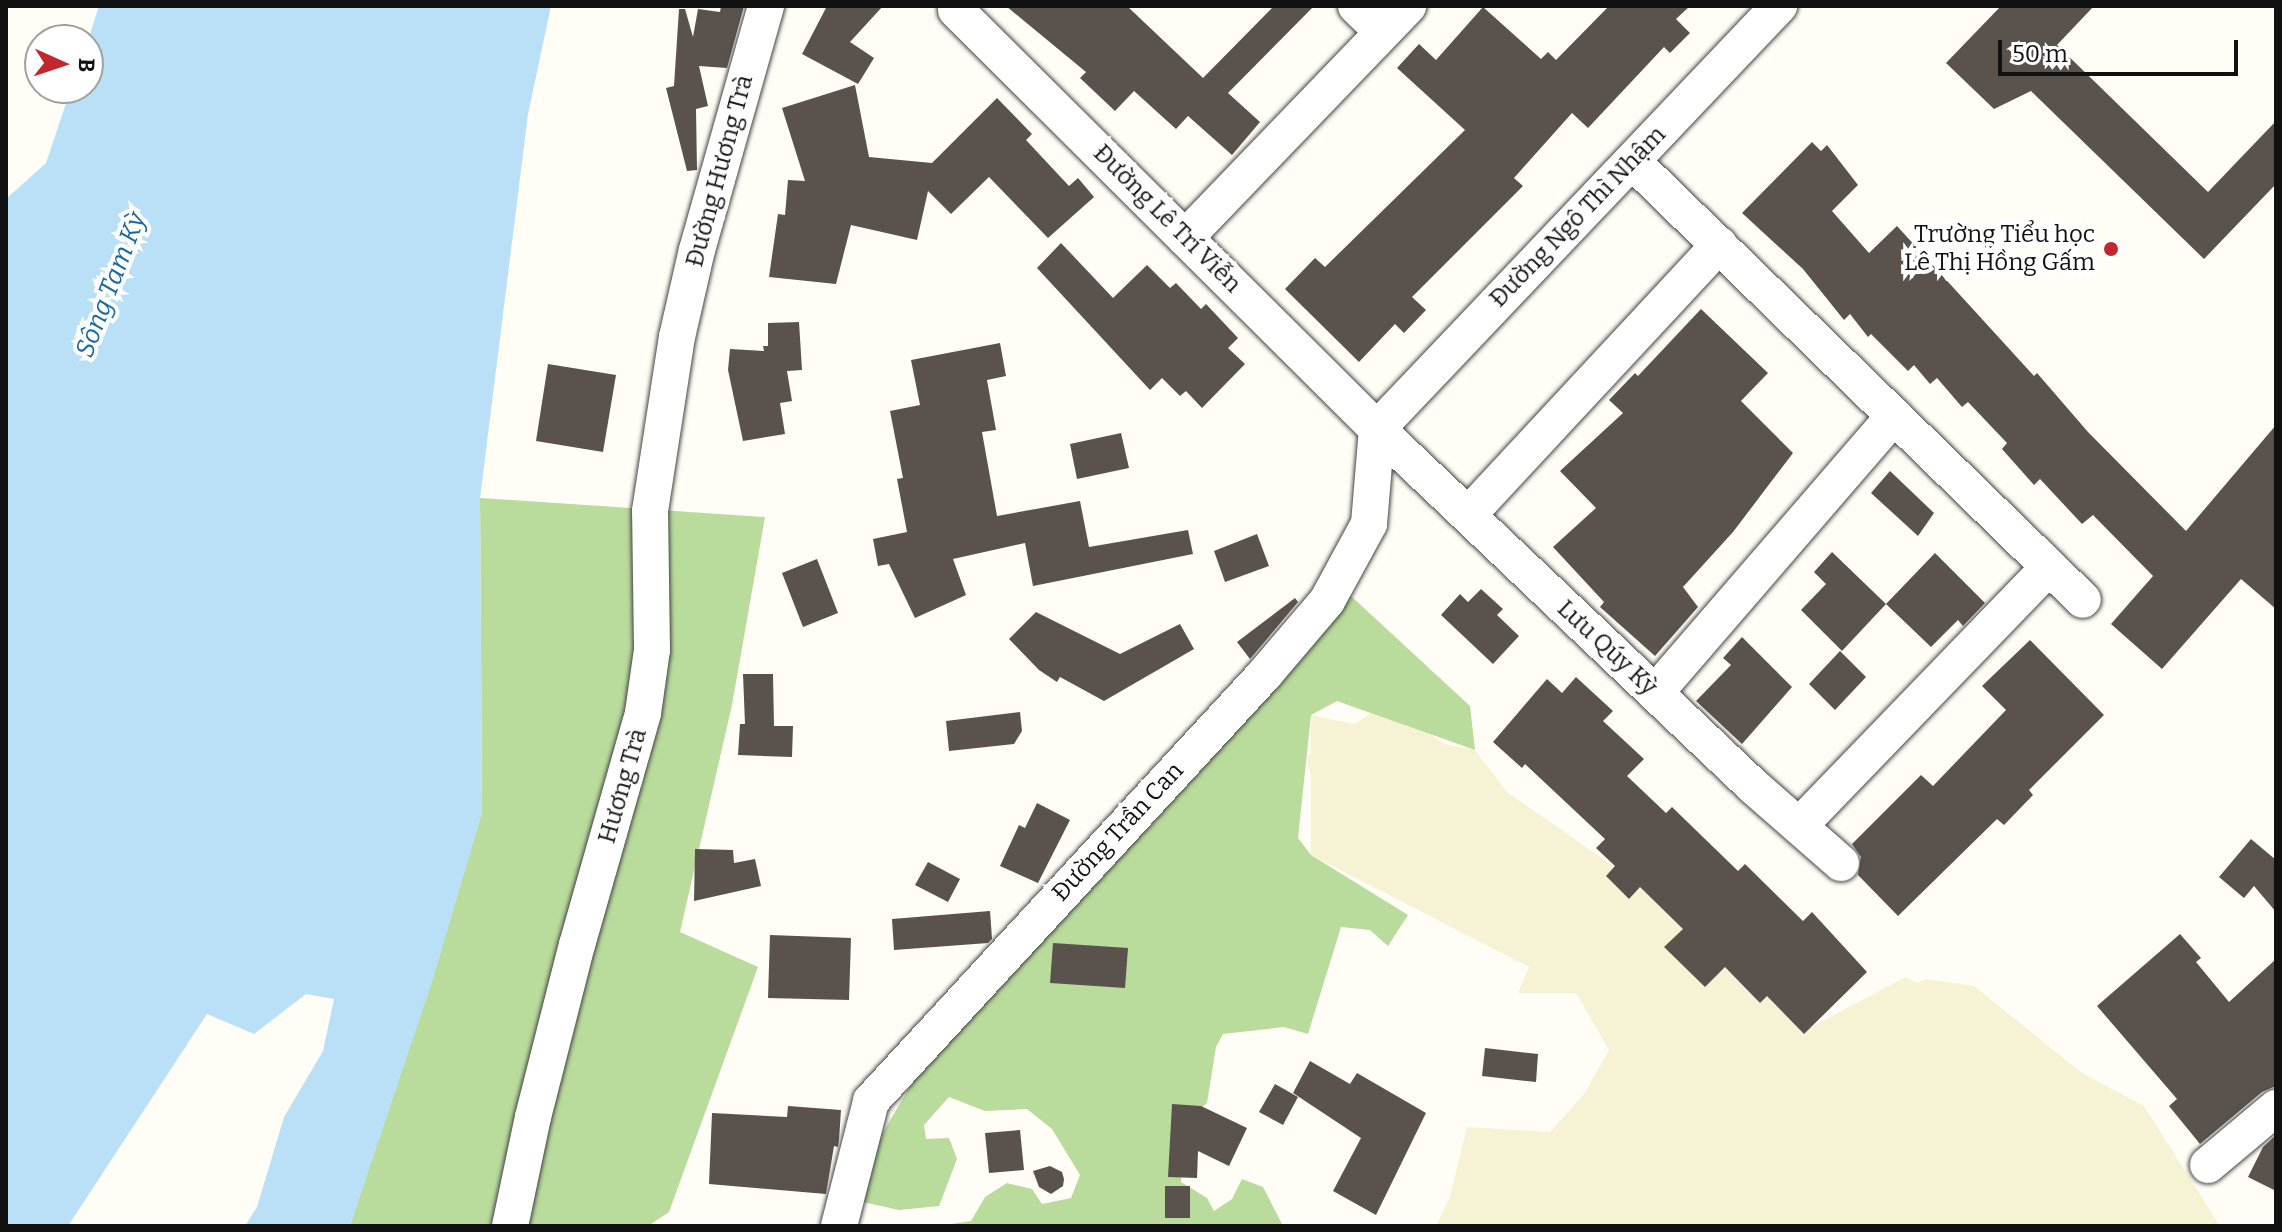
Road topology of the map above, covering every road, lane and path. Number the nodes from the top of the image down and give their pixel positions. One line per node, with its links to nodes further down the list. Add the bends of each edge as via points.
1 (766, 6): 10 (street, Đường Hương Trà)
2 (1356, 6): 6 (street)
3 (1408, 6): 6 (street)
4 (1779, 6): 7 (street, Đường Ngô Thì Nhậm)
5 (956, 10): 8 (street, Đường Lê Trí Viễn)
6 (1383, 32): 8 (street)
7 (1632, 161): 9 (street); 12 (street, Đường Ngô Thì Nhậm)
8 (1185, 238): 12 (street, Đường Lê Trí Viễn)
9 (1719, 245): 11 (street); 13 (street)
10 (677, 337): 21 (street, Hương Trà, via 650,511 652,650 643,713 577,945)
11 (1894, 416): 14 (street); 16 (street)
12 (1377, 429): 13 (street, Lưu Qúy Kỳ); 22 (street, Đường Trần Can, via 1369,524 1327,601 871,1101)
13 (1468, 515): 16 (street, Lưu Qúy Kỳ)
14 (2049, 567): 15 (street); 17 (street)
15 (2083, 600)
16 (1655, 693): 17 (street, Lưu Qúy Kỳ)
17 (1799, 826): 18 (street, Lưu Qúy Kỳ)
18 (1841, 863)
19 (2276, 1108): 20 (street)
20 (2208, 1165)
21 (510, 1226)
22 (839, 1226)

